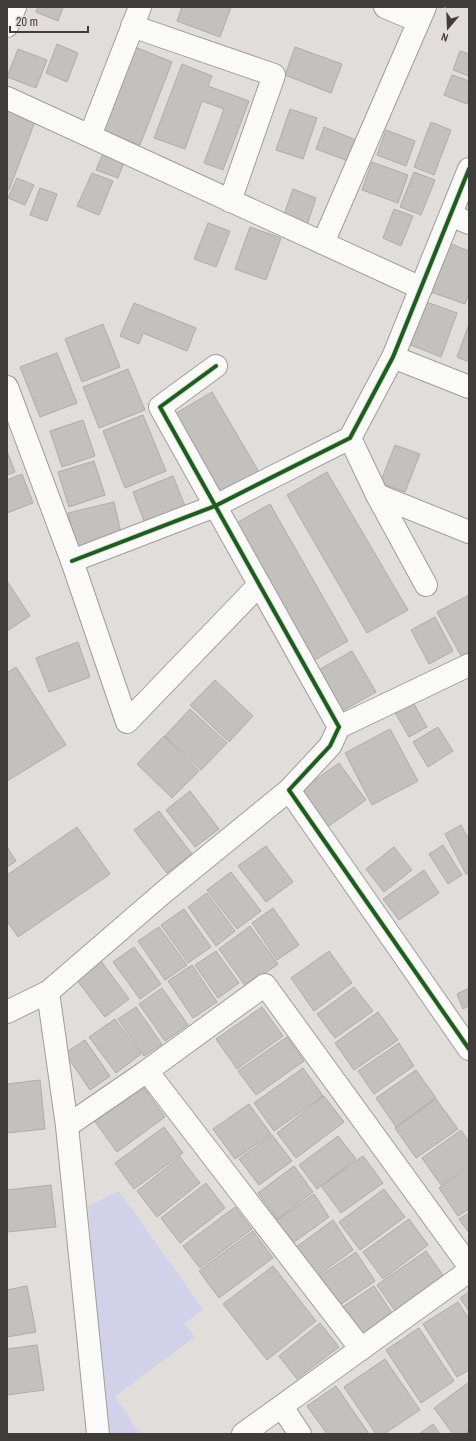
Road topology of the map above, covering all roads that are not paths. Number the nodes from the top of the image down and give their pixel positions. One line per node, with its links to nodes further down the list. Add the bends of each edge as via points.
1 (15, 7): 5 (street)
2 (385, 7): 3 (street)
3 (422, 14): 11 (street)
4 (136, 16): 7 (street); 9 (street, via 274,75)
5 (7, 26)
6 (7, 98): 7 (street)
7 (90, 136): 9 (street)
8 (469, 170): 10 (street)
9 (230, 201): 11 (street)
10 (460, 219): 12 (street)
11 (323, 243): 12 (street)
12 (421, 288): 13 (street)
13 (393, 356): 16 (street); 17 (street)
14 (216, 366): 19 (street, via 160,407)
15 (7, 387): 21 (street)
16 (469, 387)
17 (350, 438): 18 (street); 19 (street)
18 (377, 495): 20 (street); 22 (street)
19 (215, 506): 21 (street); 23 (street)
20 (469, 532)
21 (72, 561): 23 (street, via 127,722)
22 (426, 584)
23 (259, 585): 25 (street)
24 (469, 665): 25 (street)
25 (339, 727): 26 (street, via 330,746)
26 (289, 790): 27 (street, via 164,892); 29 (street)
27 (48, 992): 28 (street); 31 (street)
28 (7, 1012)
29 (469, 1048)
30 (148, 1071): 31 (street); 32 (street, via 265,985); 34 (street)
31 (67, 1126): 36 (street)
32 (469, 1266)
33 (469, 1271): 34 (street)
34 (361, 1349): 35 (street)
35 (282, 1407): 37 (street); 38 (street)
36 (98, 1434)
37 (243, 1434)
38 (300, 1434)

